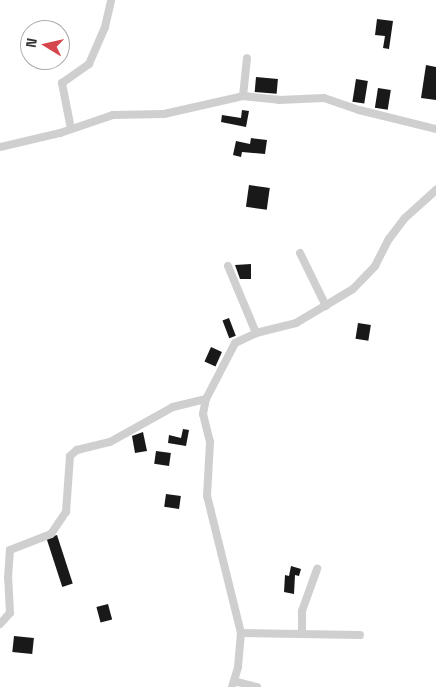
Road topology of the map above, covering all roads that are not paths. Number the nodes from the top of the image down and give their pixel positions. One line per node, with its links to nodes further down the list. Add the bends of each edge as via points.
1 (111, 0): 4 (street, via 89,64 62,83)
2 (247, 58): 3 (street)
3 (243, 96): 4 (street, via 164,114 113,115); 5 (street, via 279,100 324,98)
4 (71, 129): 6 (street)
5 (436, 129)
6 (0, 147)
7 (436, 190): 10 (street, via 405,218 370,272 353,289)
8 (300, 253): 10 (street)
9 (228, 266): 11 (street)
10 (326, 306): 11 (street, via 296,323)
11 (256, 333): 12 (street, via 235,343)
12 (206, 399): 14 (street, via 173,407 110,442 77,450 70,456 66,512 51,534 10,550 10,613); 15 (street, via 203,414 210,442 207,496)
13 (317, 569): 16 (street, via 302,611)
14 (0, 624)
15 (241, 633): 16 (street); 18 (street)
16 (302, 634): 17 (street)
17 (360, 635)
18 (233, 684): 19 (street)
19 (256, 687)

